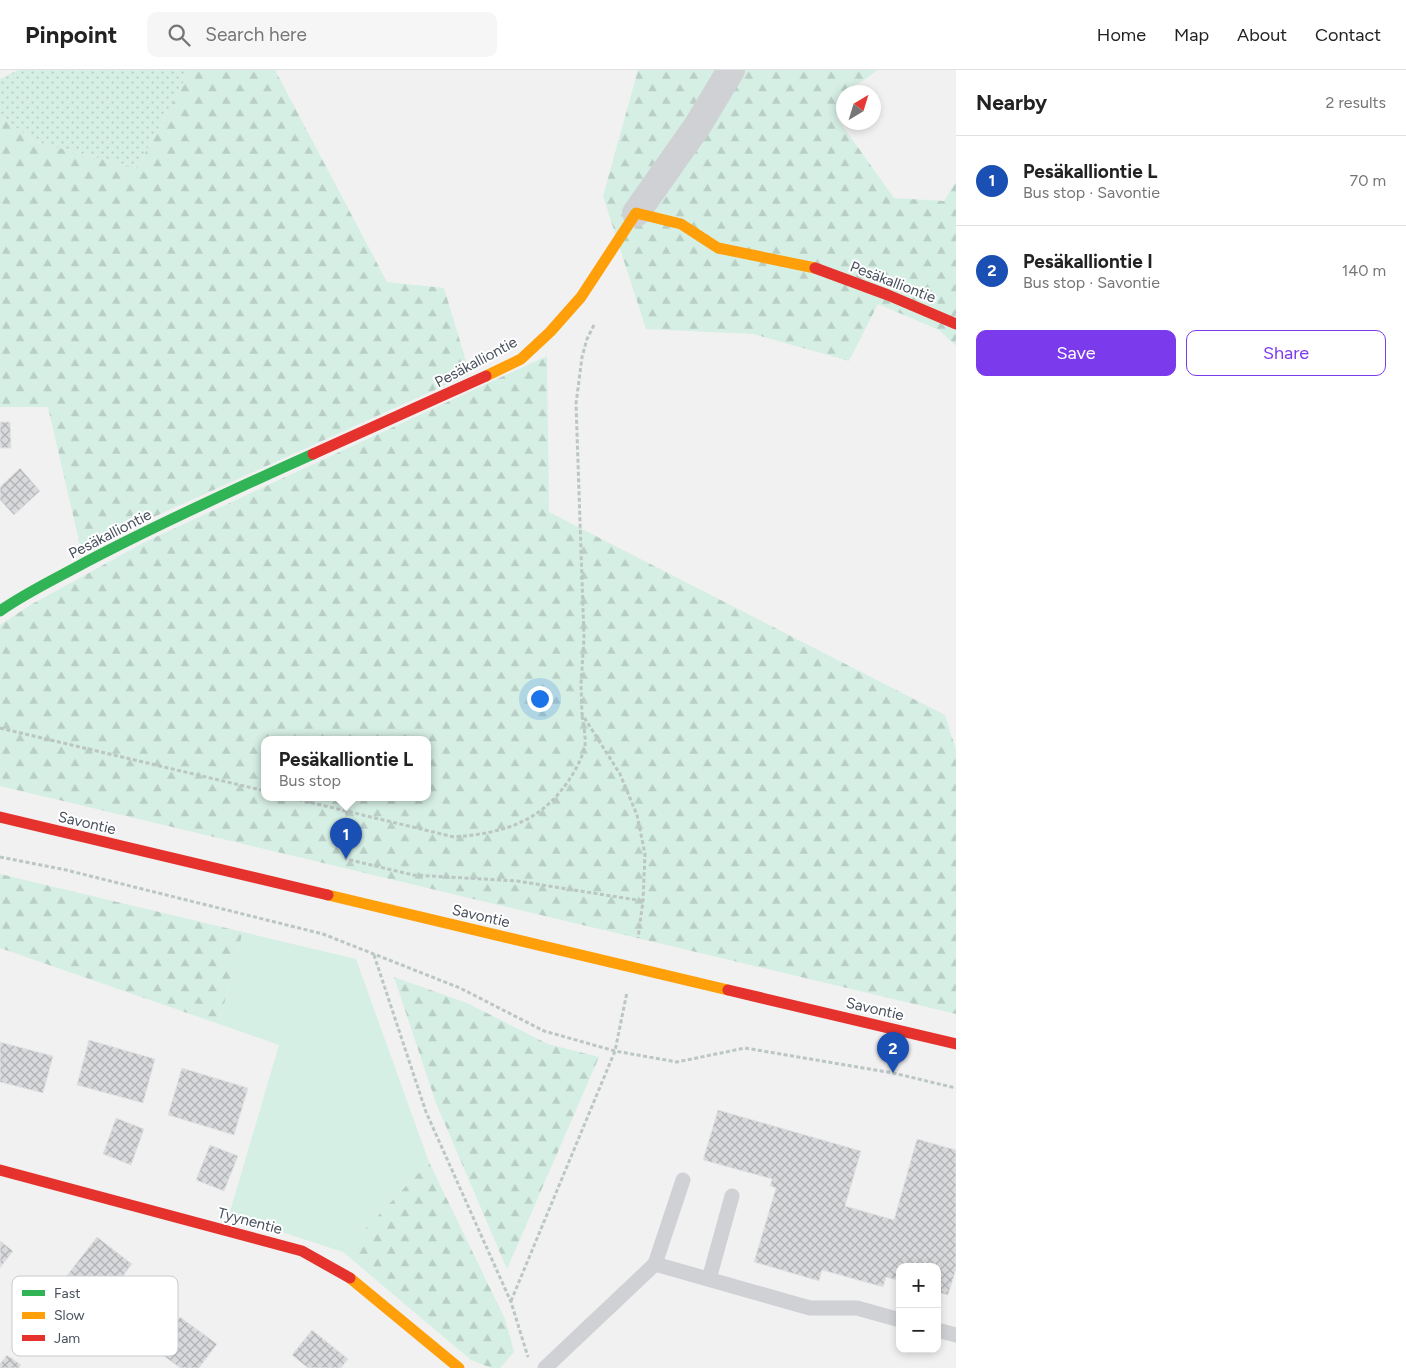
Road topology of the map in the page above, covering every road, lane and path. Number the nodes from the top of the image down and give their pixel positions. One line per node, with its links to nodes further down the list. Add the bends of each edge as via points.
1 (731, 70): 2 (street, via 698,125)
2 (636, 214): 4 (street, Pesäkalliontie, via 681,224 718,248 808,266 888,294); 5 (street, Pesäkalliontie, via 581,296 521,359 126,541)
3 (598, 317): 6 (path, via 582,356 576,404 584,638)
4 (956, 324)
5 (0, 611)
6 (582, 714): 10 (path, via 585,745 575,771 560,794 538,814 505,830 454,836); 13 (path, via 620,774 637,815 645,854)
7 (0, 728): 8 (path)
8 (261, 790)
9 (305, 801): 10 (path)
10 (347, 811): 13 (path, via 343,839 346,859 413,875 518,881)
11 (0, 817): 17 (street, Savontie)
12 (0, 857): 15 (path, via 66,870 323,934)
13 (643, 902): 14 (path)
14 (638, 938)
15 (374, 954): 18 (path, via 460,988 544,1031); 25 (path, via 426,1112)
16 (628, 986): 18 (path)
17 (956, 1044)
18 (615, 1050): 19 (path, via 677,1062 745,1048 893,1073); 25 (path)
19 (956, 1088)
20 (0, 1170): 30 (street, Tyynentie, via 302,1251 356,1281)
21 (683, 1180): 23 (lane)
22 (732, 1196): 24 (lane)
23 (655, 1264): 24 (lane); 31 (lane)
24 (709, 1279): 26 (lane, via 810,1308 856,1308)
25 (511, 1302): 29 (path)
26 (896, 1319)
27 (941, 1331): 28 (lane)
28 (956, 1335)
29 (529, 1360)
30 (458, 1368)
31 (545, 1368)

